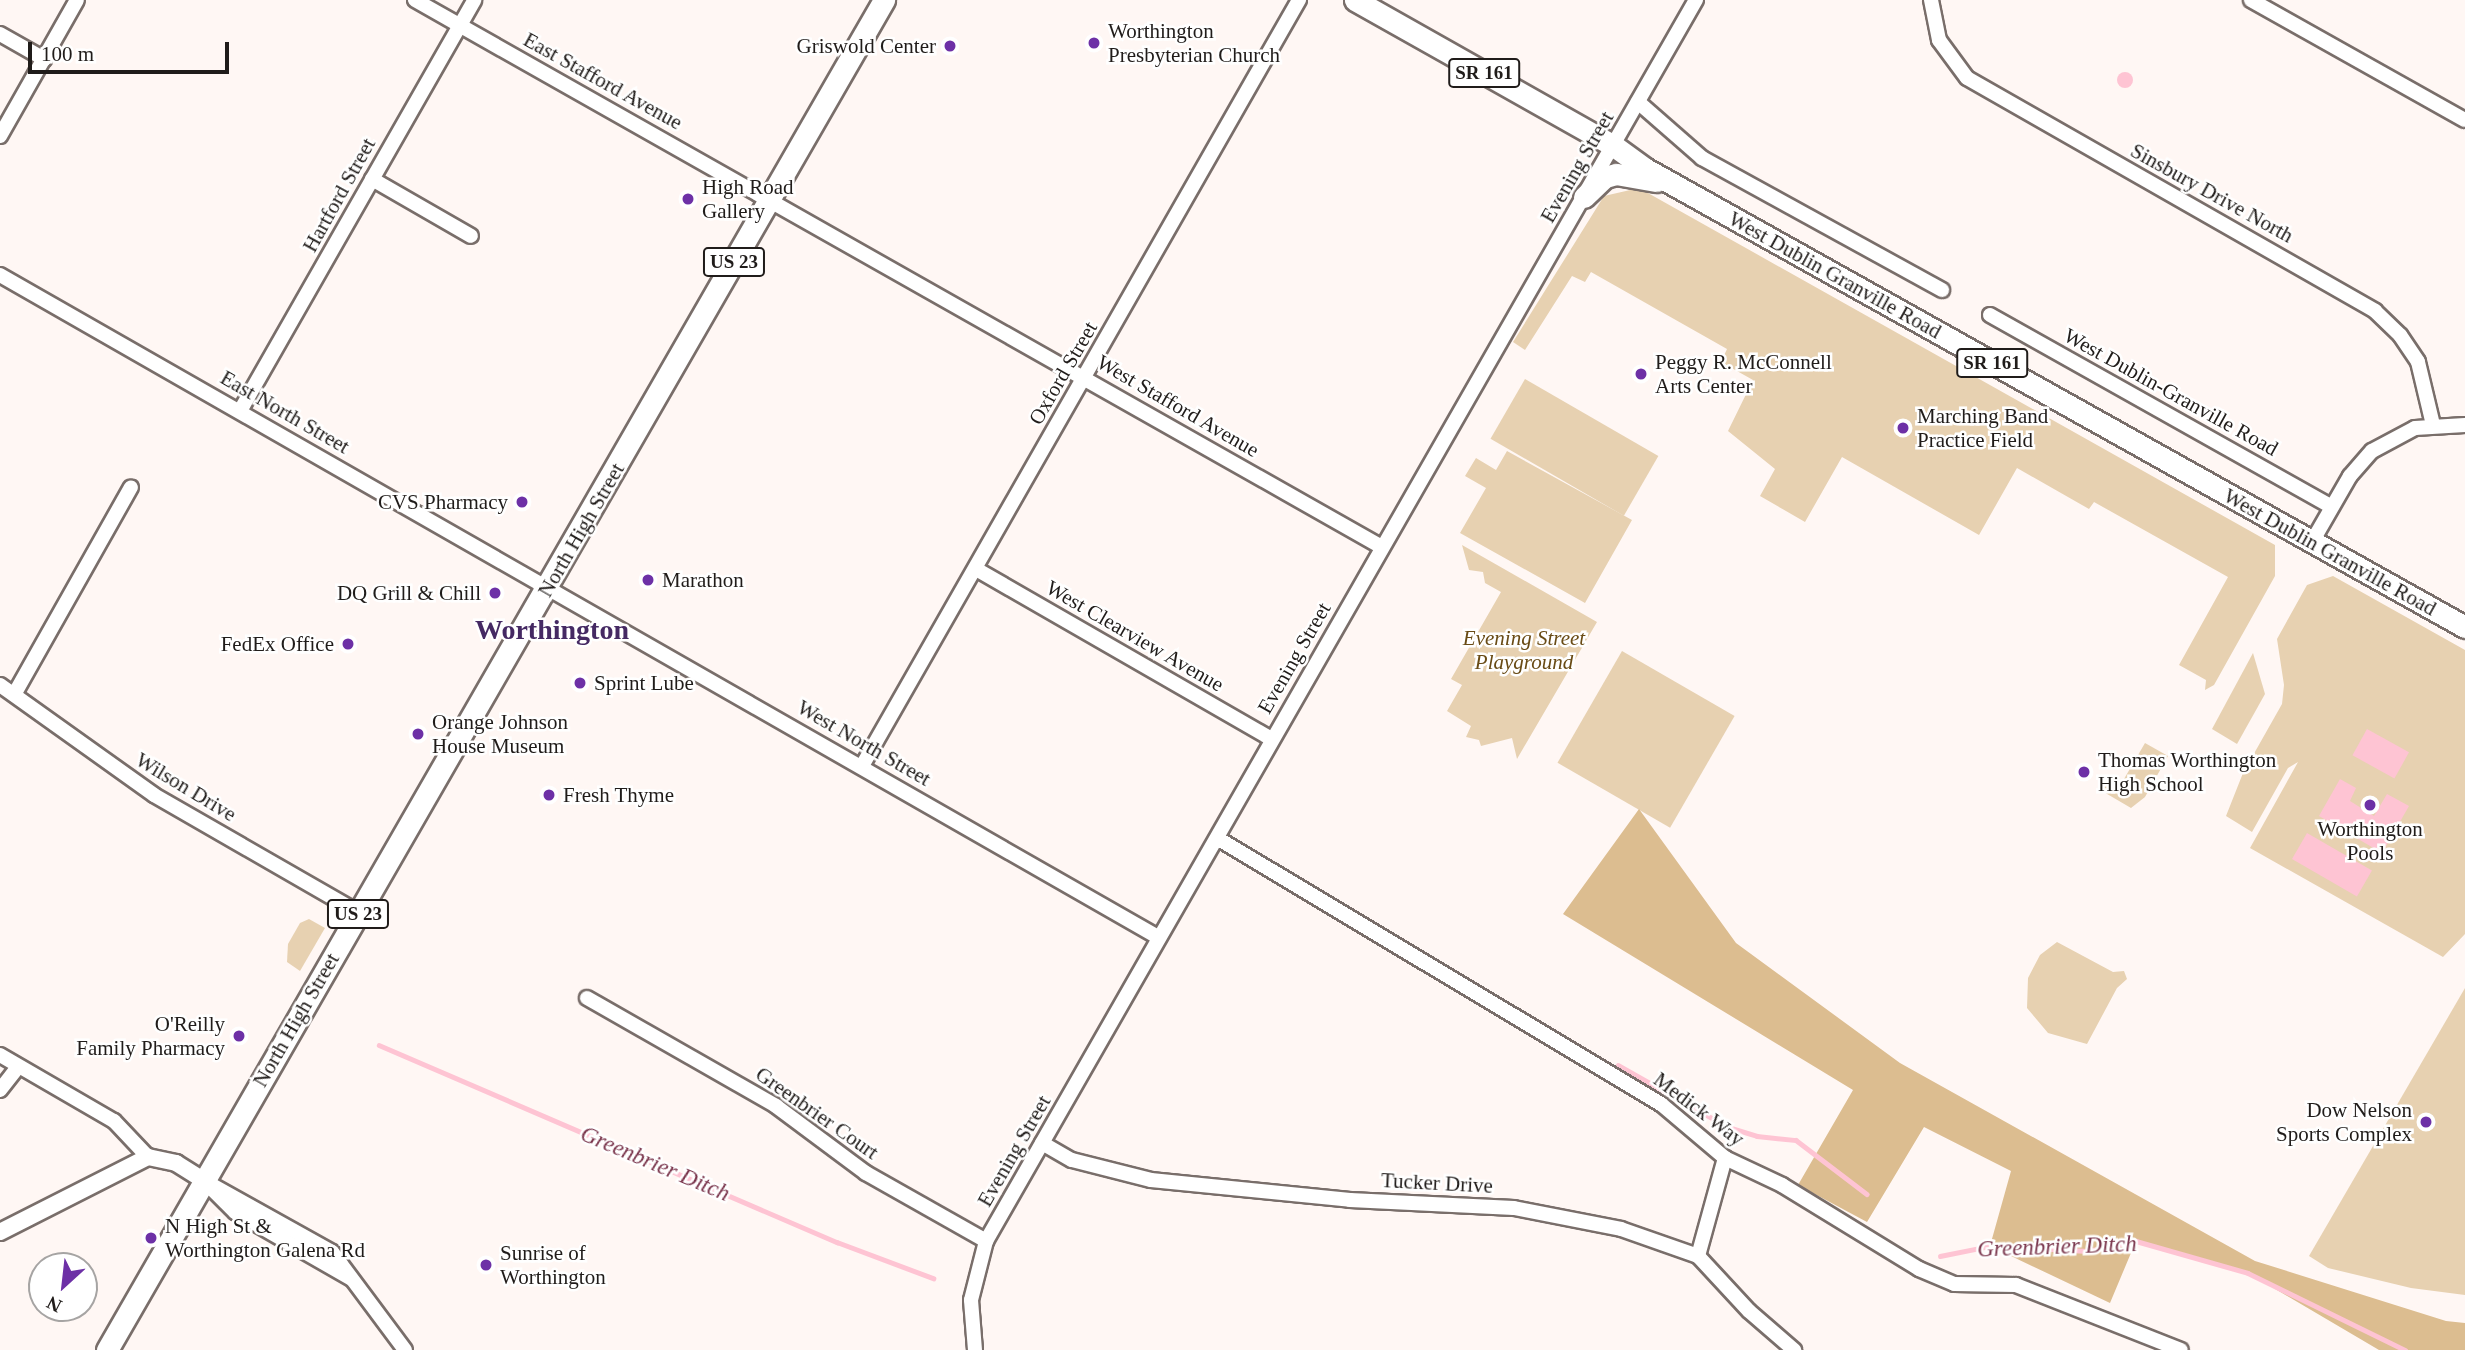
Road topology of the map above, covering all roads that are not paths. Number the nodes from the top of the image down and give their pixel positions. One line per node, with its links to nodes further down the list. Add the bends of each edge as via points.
1 (77, 0): 12 (street)
2 (415, 0): 10 (street, East Stafford Avenue)
3 (474, 0): 10 (street, Hartford Street)
4 (884, 0): 20 (main road, North High Street / US 23)
5 (1299, 0): 25 (street, Oxford Street)
6 (1355, 0): 16 (main road, West Dublin Granville Road / SR 161)
7 (1696, 0): 13 (street, Evening Street)
8 (1931, 0): 27 (street, Sinsbury Drive North, via 1934,25 1954,64 1983,88 2375,311 2400,335 2418,362)
9 (2251, 0): 14 (street)
10 (459, 25): 17 (street, Hartford Street); 20 (street, East Stafford Avenue)
11 (0, 34): 12 (street)
12 (44, 59): 15 (street)
13 (1638, 102): 16 (street, Evening Street); 23 (street, via 1702,158)
14 (2465, 120)
15 (0, 136)
16 (1614, 146): 18 (main road, West Dublin Granville Road / SR 161); 19 (street, Evening Street)
17 (372, 179): 21 (street); 26 (street, Hartford Street)
18 (1672, 184): 19 (main road, via 1616,174 1605,177); 31 (main road, West Dublin Granville Road / SR 161)
19 (1584, 197): 32 (street, Evening Street)
20 (770, 200): 25 (street, West Stafford Avenue); 34 (main road, North High Street / US 23)
21 (471, 236)
22 (0, 275): 26 (street, East North Street)
23 (1942, 290)
24 (1990, 315): 30 (street, West Dublin-Granville Road)
25 (1085, 377): 32 (street, West Stafford Avenue); 33 (street, Oxford Street)
26 (240, 411): 34 (street, East North Street)
27 (2433, 425): 28 (street); 30 (street, via 2400,433 2372,451)
28 (2465, 425)
29 (131, 487): 37 (street)
30 (2331, 506): 31 (street)
31 (2312, 542): 35 (main road, West Dublin Granville Road / SR 161)
32 (1382, 547): 38 (street, Evening Street)
33 (976, 569): 38 (street, West Clearview Avenue); 39 (street, Oxford Street)
34 (548, 587): 39 (street, West North Street); 41 (main road, North High Street / US 23)
35 (2465, 627)
36 (0, 685): 37 (street, Wilson Drive)
37 (15, 693): 41 (street, Wilson Drive, via 154,795)
38 (1272, 739): 40 (street, Evening Street)
39 (862, 766): 42 (street, West North Street)
40 (1217, 838): 42 (street, Evening Street); 49 (street, Medick Way, via 1661,1104)
41 (359, 913): 50 (main road, North High Street / US 23)
42 (1158, 937): 47 (street, Evening Street)
43 (587, 998): 52 (street, Greenbrier Court, via 776,1106 866,1173)
44 (0, 1055): 45 (street)
45 (18, 1067): 46 (street); 48 (street, via 114,1121)
46 (0, 1090)
47 (1042, 1143): 52 (street, Evening Street); 53 (street, Tucker Drive, via 1083,1164 1151,1181 1350,1200 1514,1208 1621,1229)
48 (148, 1157): 50 (street, via 176,1163); 51 (street)
49 (1725, 1158): 53 (street); 58 (street, Medick Way, via 1782,1185 1937,1278 1971,1286 2016,1285)
50 (203, 1180): 54 (main road, North High Street / US 23); 55 (street, via 332,1252)
51 (0, 1232)
52 (986, 1241): 56 (street, Evening Street, via 971,1300)
53 (1698, 1256): 57 (street, Tucker Drive, via 1749,1311)
54 (107, 1350)
55 (405, 1350)
56 (975, 1350)
57 (1794, 1350)
58 (2181, 1350)

